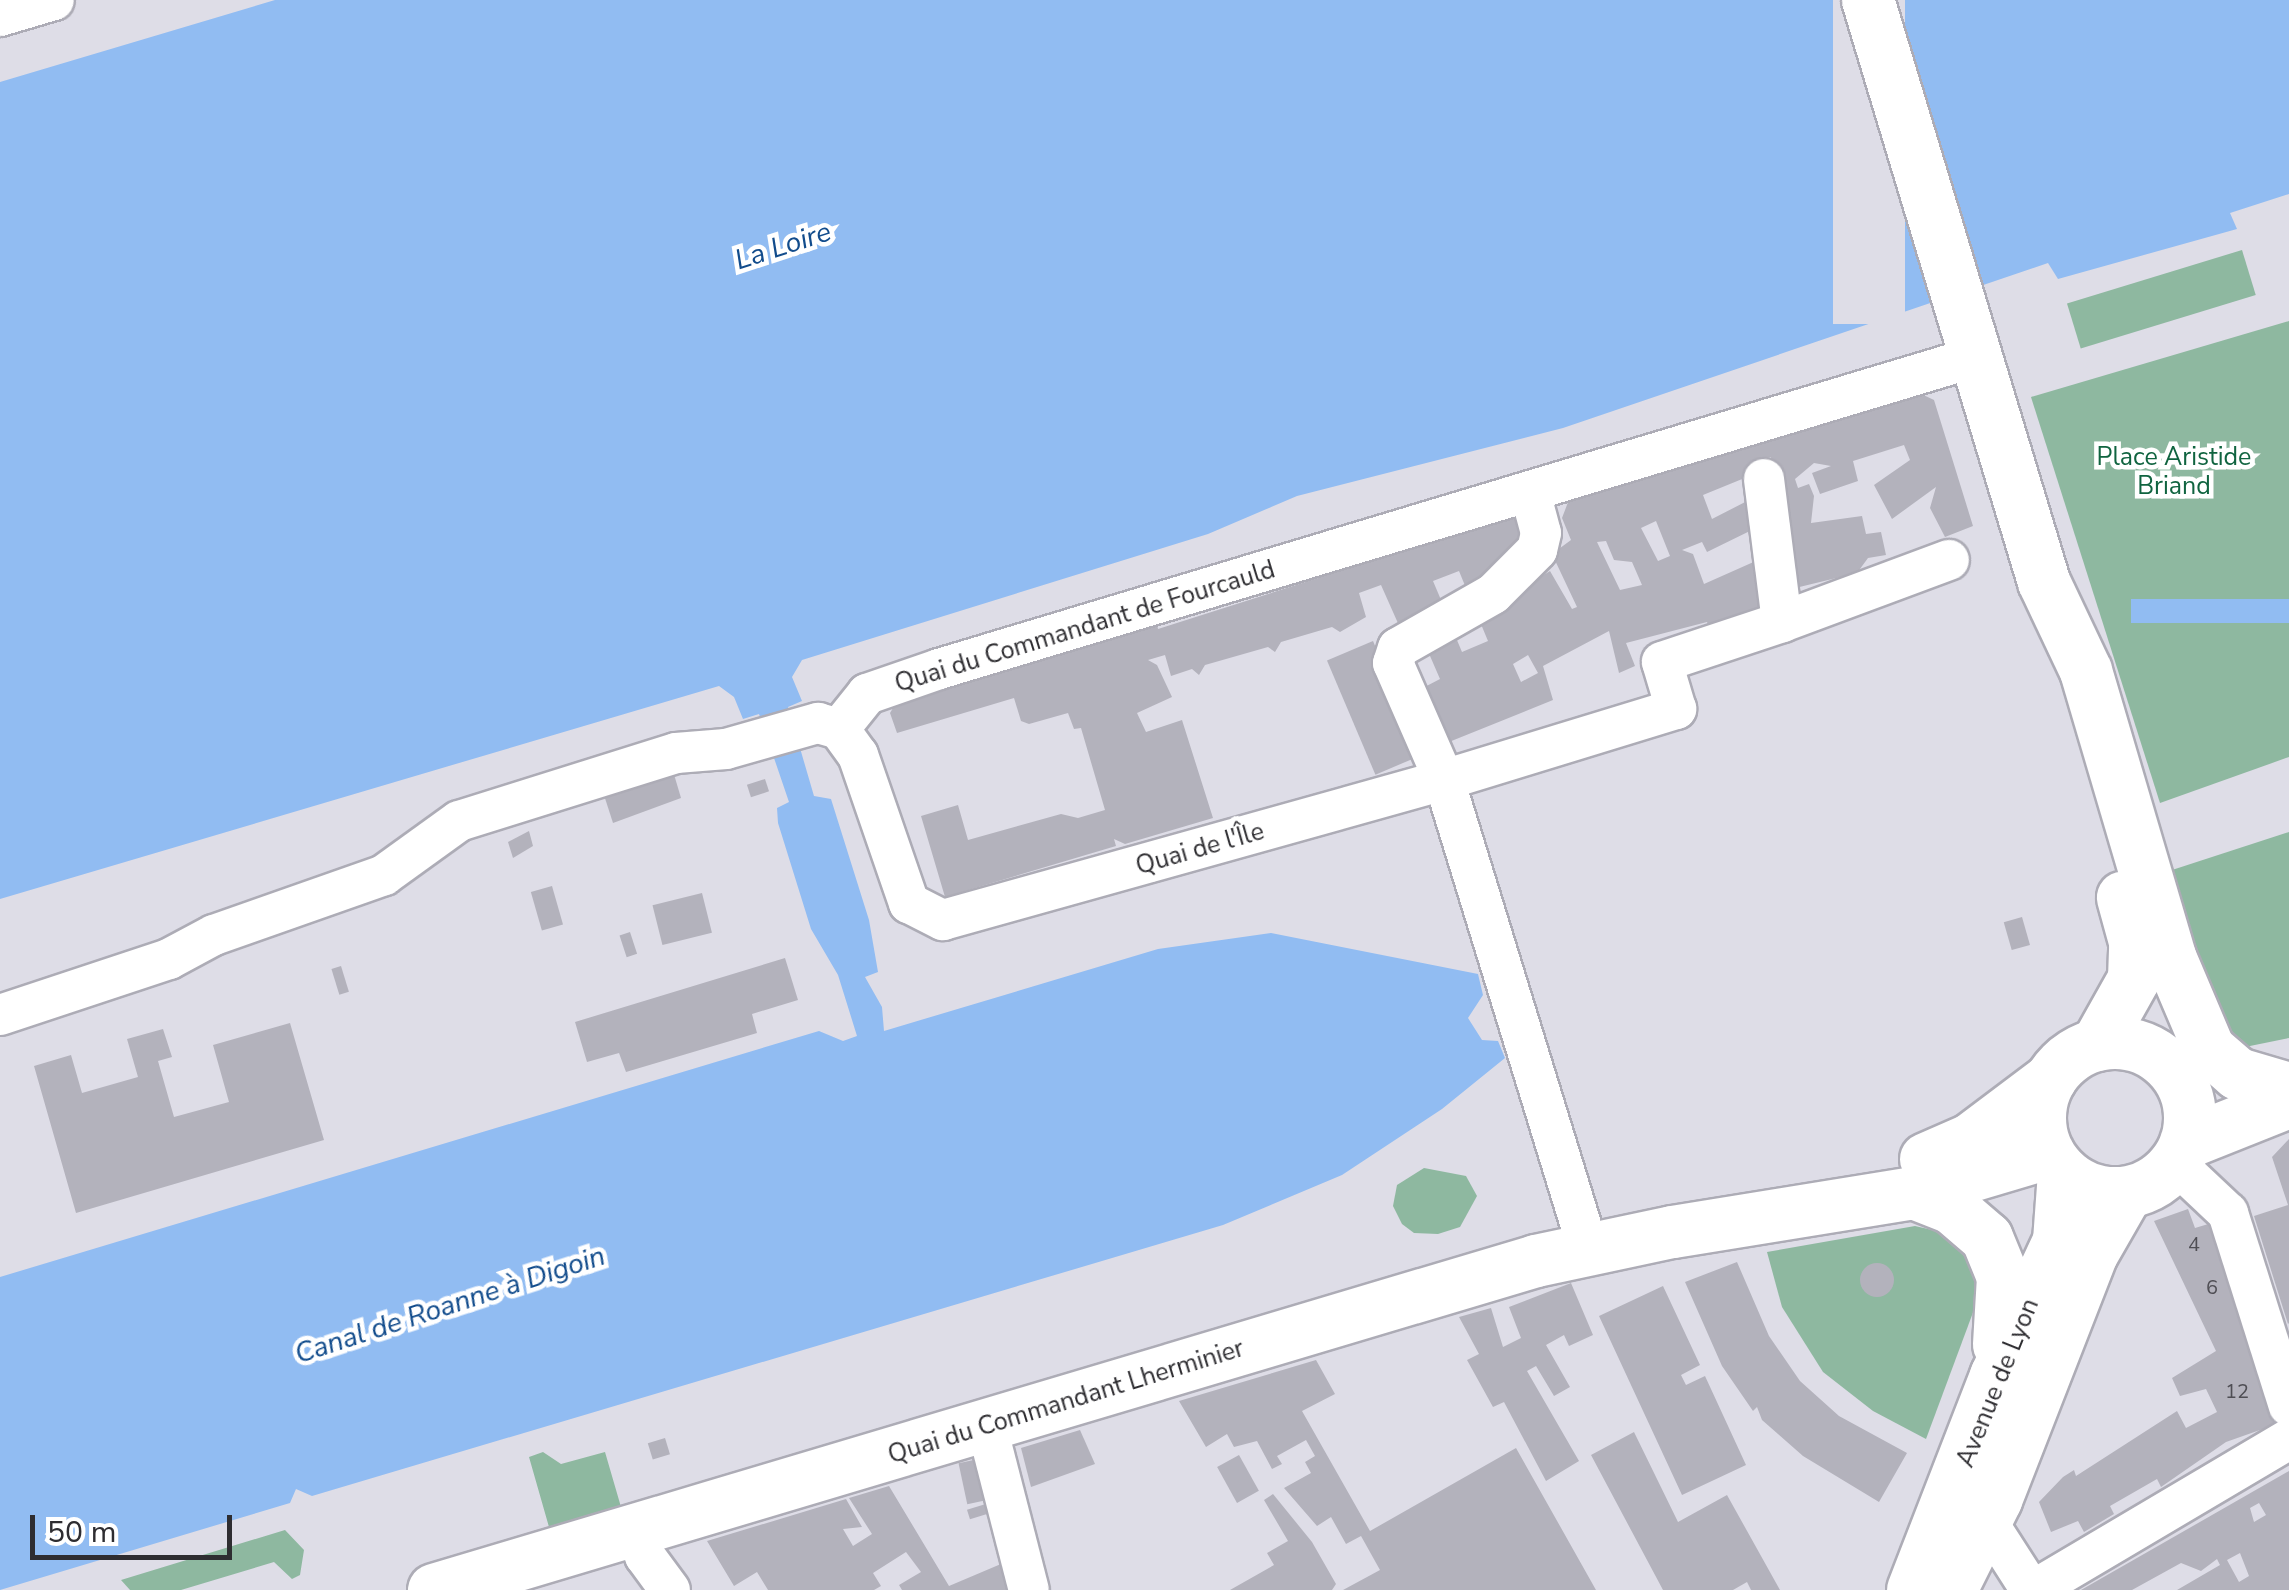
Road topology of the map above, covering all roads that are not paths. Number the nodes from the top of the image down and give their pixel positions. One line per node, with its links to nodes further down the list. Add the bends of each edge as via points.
1 (54, 0): 3 (street)
2 (1868, 0): 4 (main road)
3 (0, 16)
4 (1975, 357): 6 (street, Quai du Commandant de Fourcauld); 11 (main road, via 2044,582 2086,671 2108,794)
5 (1764, 479): 8 (street)
6 (1530, 492): 9 (street, Quai du Commandant de Fourcauld, via 939,669 868,694); 10 (street, via 1541,532 1537,550 1470,611 1394,655)
7 (1949, 560): 8 (street)
8 (1782, 622): 10 (street, Quai de l'Île, via 1662,662 1676,709)
9 (839, 729): 10 (street, Quai de l'Île, via 858,755 909,903 943,920); 13 (street, via 818,723 742,745 676,754 458,821 384,875 214,935 169,959)
10 (1444, 780): 23 (street)
11 (2131, 871): 12 (main road); 14 (main road, via 2134,979)
12 (2170, 957): 15 (main road); 17 (main road, via 2209,1050 2238,1074)
13 (0, 1015)
14 (2097, 1045): 15 (main road, via 2133,1045); 16 (main road, via 2070,1057)
15 (2174, 1074): 17 (main road, via 2234,1101); 18 (main road)
16 (2051, 1079): 19 (main road, via 2040,1116); 22 (main road, Quai du Commandant Lherminier, via 1941,1154 1750,1203)
17 (2286, 1098): 18 (main road)
18 (2181, 1154): 21 (main road, via 2149,1186); 25 (street, via 2228,1213)
19 (2056, 1163): 20 (main road, Quai du Commandant Lherminier); 21 (main road, via 2089,1189); 24 (main road, Avenue de Lyon, via 2059,1242)
20 (1914, 1193): 22 (main road, Quai du Commandant Lherminier); 24 (main road, via 1970,1220 1999,1260 2005,1296)
21 (2127, 1193): 28 (main road, Avenue de Lyon, via 2092,1254)
22 (1700, 1228): 23 (main road, Quai du Commandant Lherminier)
23 (1589, 1250): 26 (main road, Quai du Commandant Lherminier, via 1444,1287)
24 (1996, 1376): 34 (main road, Avenue de Lyon)
25 (2289, 1406)
26 (986, 1427): 29 (main road, Quai du Commandant Lherminier); 33 (street)
27 (2289, 1440): 36 (street)
28 (1986, 1520): 35 (main road, Avenue de Lyon); 36 (street)
29 (638, 1530): 30 (main road, Quai du Commandant Lherminier); 32 (street, via 646,1556)
30 (508, 1579): 31 (main road, Quai du Commandant Lherminier)
31 (434, 1590)
32 (670, 1590)
33 (1029, 1590)
34 (1913, 1590)
35 (1951, 1590)
36 (2032, 1590)

